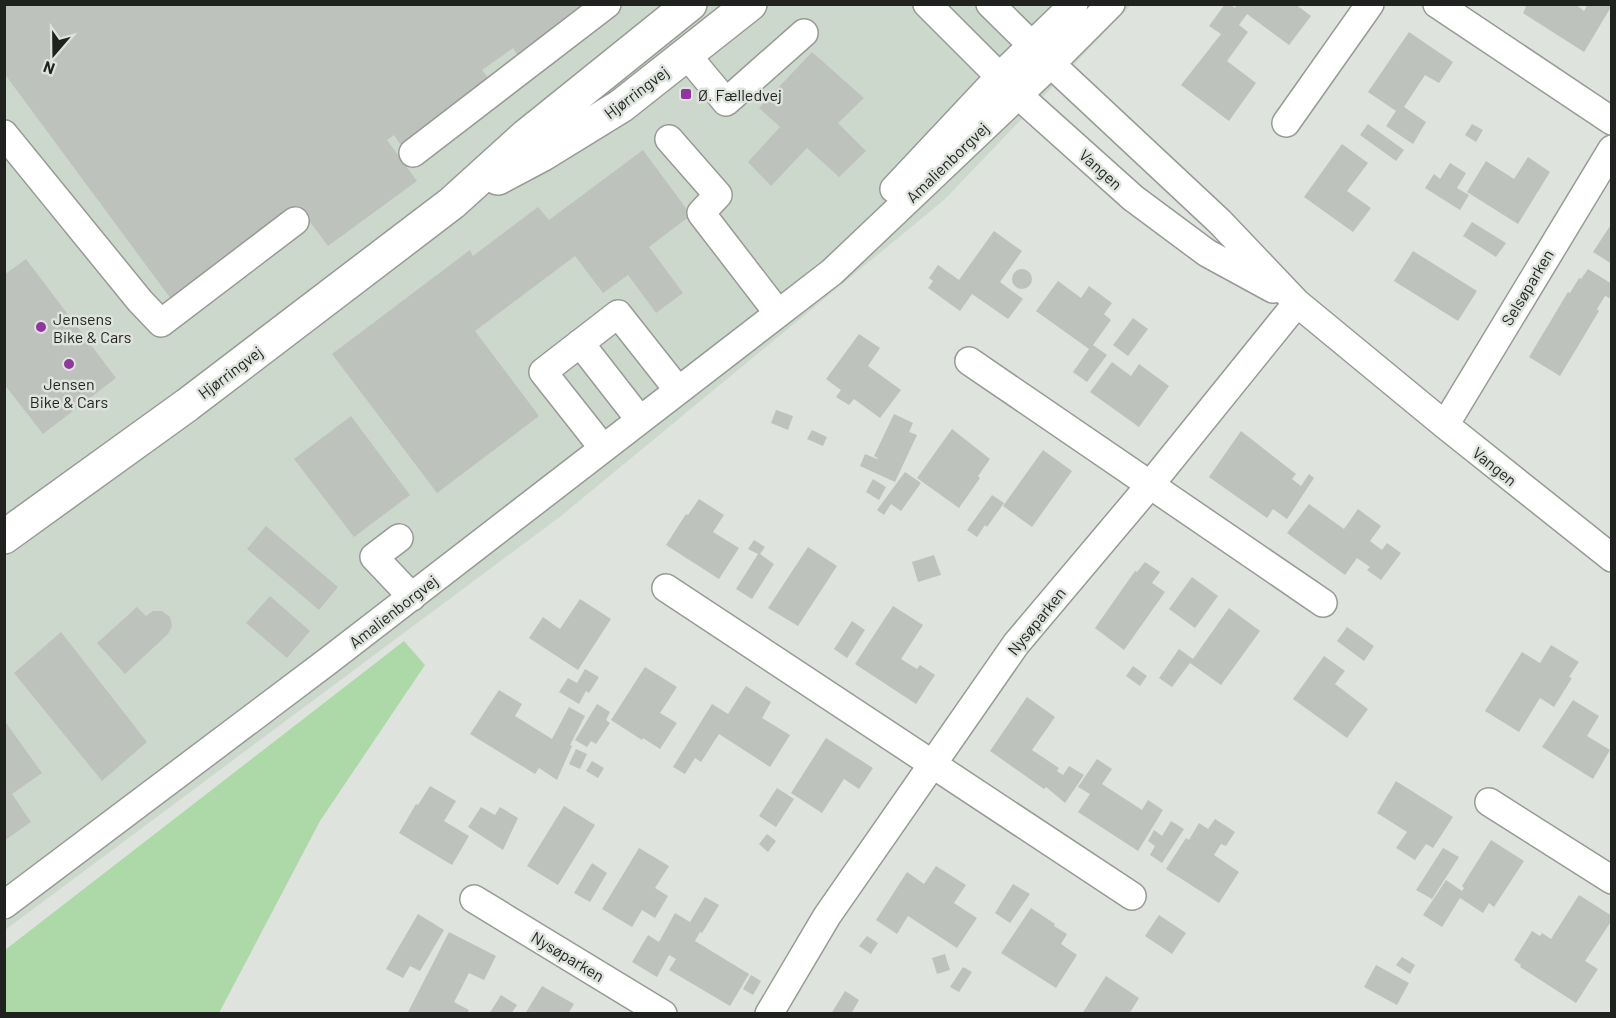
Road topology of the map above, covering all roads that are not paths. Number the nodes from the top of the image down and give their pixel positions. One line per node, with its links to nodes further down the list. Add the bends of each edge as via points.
1 (607, 4): 20 (street)
2 (690, 4): 21 (main road, Hjørringvej, via 526,136)
3 (750, 4): 12 (main road, Hjørringvej)
4 (927, 4): 14 (street, Vangen)
5 (990, 4): 11 (street, Vangen)
6 (1074, 4): 11 (street, Amalienborgvej)
7 (1111, 4): 13 (street, Amalienborgvej)
8 (1370, 4): 16 (street)
9 (1437, 4): 15 (street)
10 (804, 33): 12 (street, via 726,102)
11 (1031, 46): 13 (street, Vangen); 14 (street, Amalienborgvej)
12 (686, 54): 21 (main road, Hjørringvej, via 621,106)
13 (1051, 64): 14 (street, Amalienborgvej); 23 (street, Vangen, via 1220,222)
14 (1009, 85): 23 (street, Vangen, via 1133,198 1207,253); 24 (street, Amalienborgvej, via 832,272)
15 (1611, 121)
16 (1286, 123)
17 (4, 134): 22 (street, via 161,323)
18 (669, 139): 24 (street, via 718,195 701,213)
19 (1611, 149): 29 (street, Selsøparken)
20 (413, 153)
21 (452, 203): 32 (main road, Hjørringvej, via 187,405)
22 (295, 221)
23 (1297, 303): 29 (street, Vangen); 31 (street, Nysøparken)
24 (778, 313): 27 (street, Amalienborgvej)
25 (580, 343): 27 (street, via 618,314); 28 (street); 30 (street, via 543,372)
26 (969, 361): 31 (street)
27 (678, 390): 28 (street, Amalienborgvej)
28 (640, 420): 30 (street, Amalienborgvej)
29 (1444, 425): 34 (street, Vangen)
30 (603, 448): 36 (street, Amalienborgvej)
31 (1150, 486): 37 (street); 38 (street, Nysøparken, via 1016,644)
32 (4, 537)
33 (399, 538): 36 (street, via 374,557)
34 (1611, 558)
35 (666, 588): 38 (street)
36 (412, 597): 43 (street, Amalienborgvej)
37 (1323, 603)
38 (931, 763): 41 (street); 45 (street, Nysøparken, via 827,916)
39 (1489, 802): 40 (street)
40 (1611, 880)
41 (1132, 896)
42 (474, 899): 44 (street, Nysøparken)
43 (4, 905)
44 (663, 1014)
45 (769, 1014)

